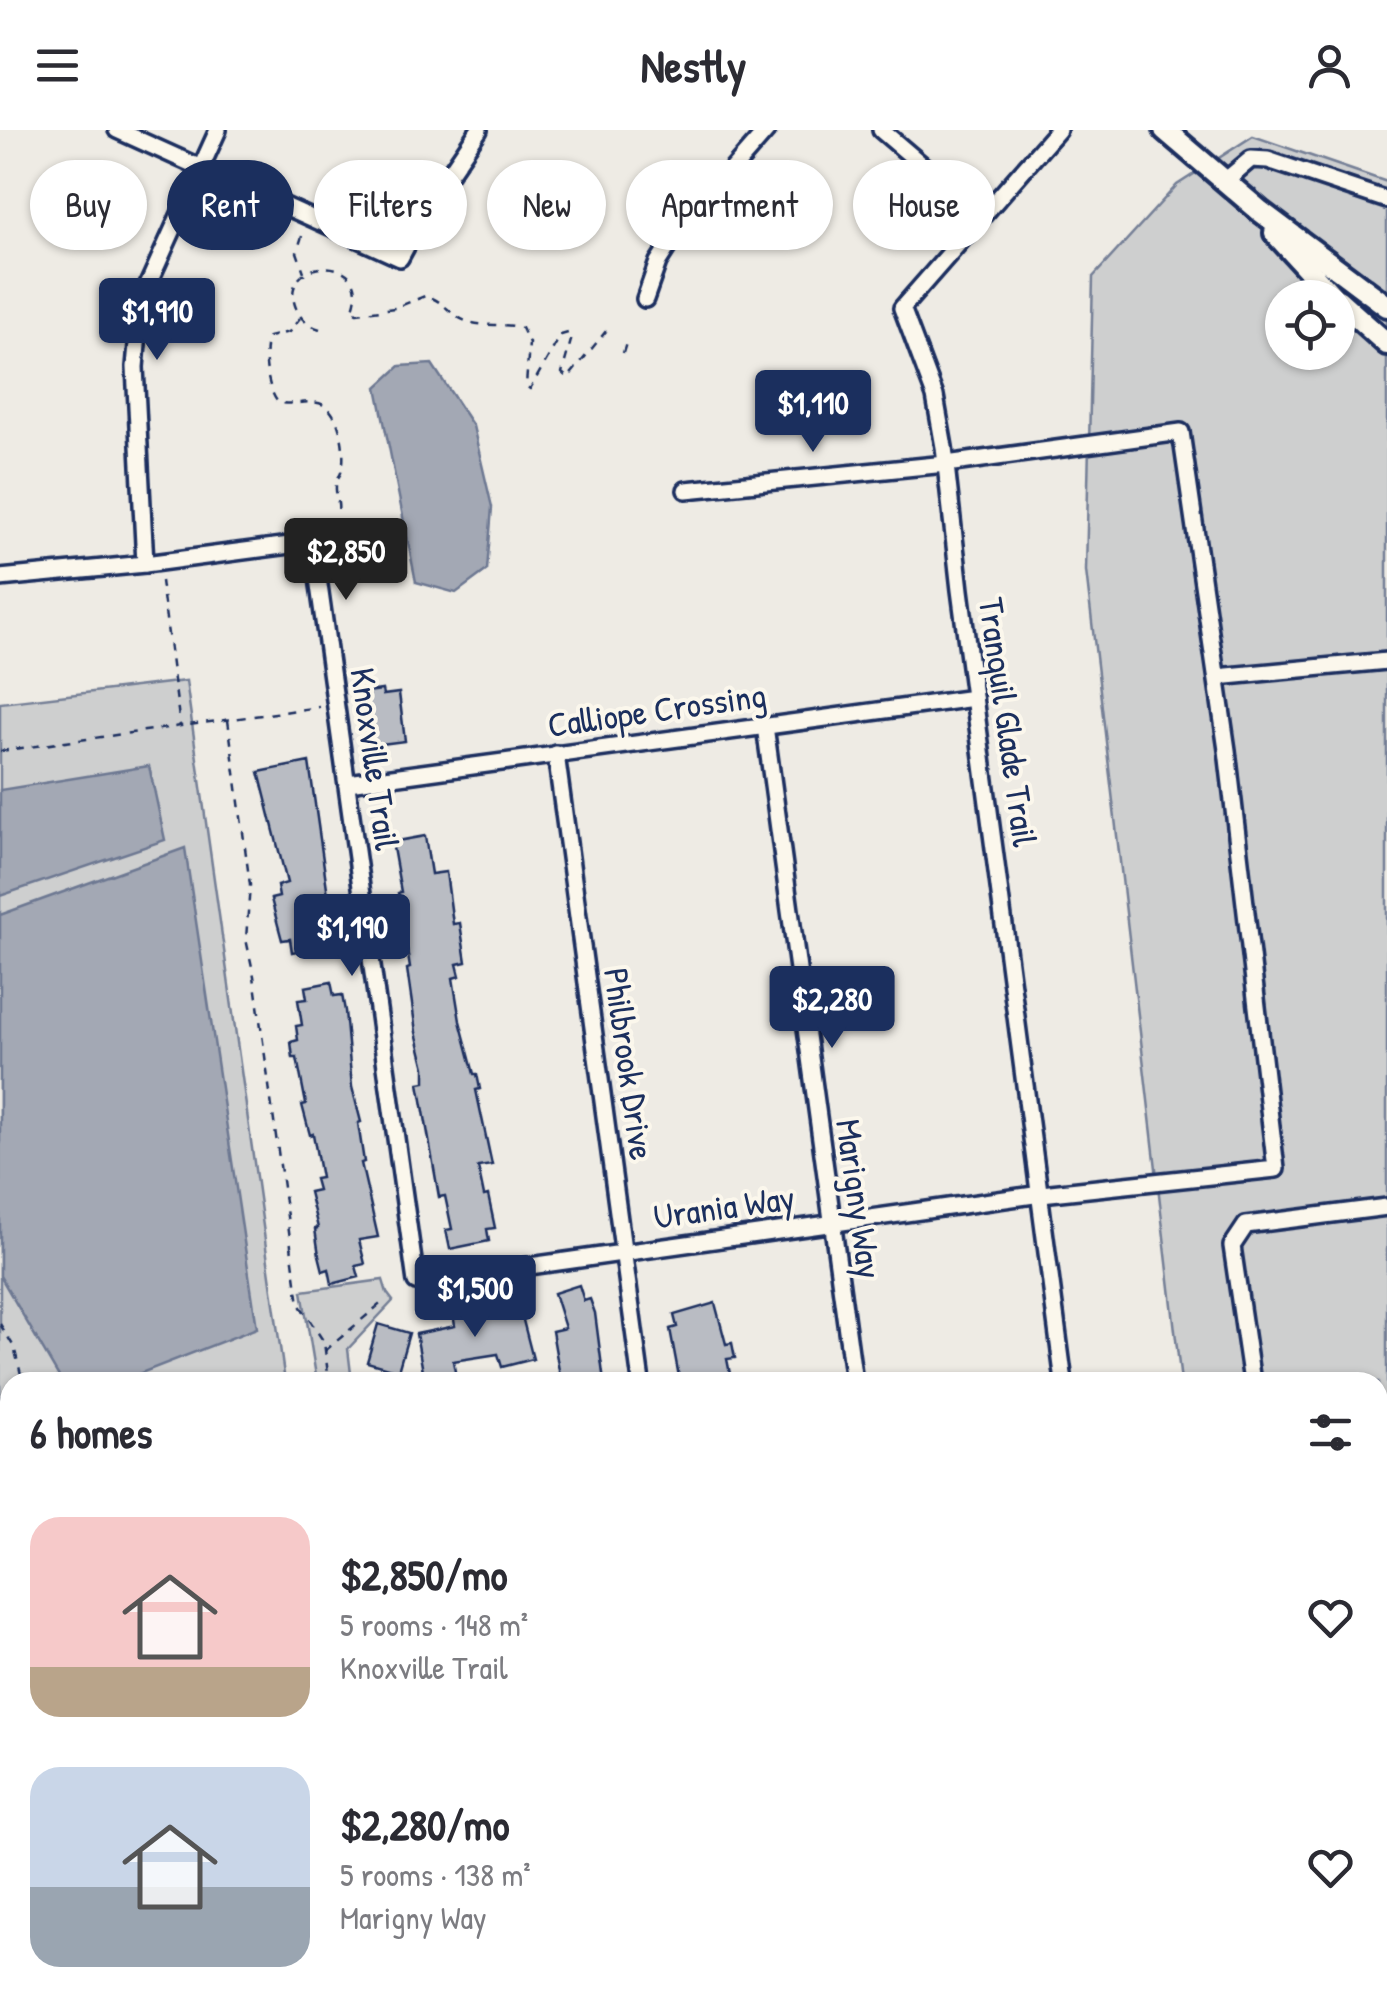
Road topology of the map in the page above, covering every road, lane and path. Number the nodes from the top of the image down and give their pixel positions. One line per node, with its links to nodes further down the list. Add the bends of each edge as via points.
1 (118, 130): 8 (street)
2 (218, 130): 9 (street)
3 (479, 130): 14 (street, via 400,258)
4 (767, 130): 20 (street, via 676,234)
5 (880, 130): 10 (street)
6 (1058, 130): 13 (street, Tranquil Glade Trail)
7 (1166, 130): 11 (main road)
8 (187, 160)
9 (204, 160)
10 (916, 160)
11 (1226, 180): 12 (street, via 1251,159 1268,160); 19 (main road); 21 (main road)
12 (1387, 200)
13 (995, 201)
14 (294, 209)
15 (302, 236): 18 (path, via 298,252)
16 (167, 242): 32 (street, via 141,300 135,342)
17 (952, 250): 29 (street, Tranquil Glade Trail, via 902,308 935,396)
18 (305, 274): 23 (path, via 295,291); 24 (path, via 323,266 342,271 354,286 357,313 434,297 461,320 525,330 528,389 561,335 572,337 562,373 568,378)
19 (1318, 280)
20 (645, 299)
21 (1387, 306)
22 (1355, 316): 27 (main road)
23 (301, 317): 25 (path); 31 (path, via 289,332 269,337 263,355 273,398 283,405 321,404 334,416 342,468)
24 (611, 325)
25 (320, 329)
26 (627, 340): 28 (path)
27 (1387, 344)
28 (623, 353)
29 (946, 464): 30 (street); 36 (street, via 1181,432); 37 (street, Tranquil Glade Trail)
30 (686, 490)
31 (337, 516)
32 (145, 564): 33 (street); 44 (street, Knoxville Trail, via 313,542)
33 (0, 578)
34 (162, 580): 40 (path)
35 (1387, 661): 36 (street)
36 (1217, 677): 45 (street, Urania Way, via 1276,1168)
37 (974, 698): 41 (street, Calliope Crossing); 45 (street, Tranquil Glade Trail)
38 (321, 707): 39 (path)
39 (228, 720): 40 (path); 52 (path, via 250,885 246,939 299,1304)
40 (180, 726): 42 (path)
41 (765, 726): 43 (street, Calliope Crossing); 47 (street, Marigny Way)
42 (0, 751)
43 (556, 754): 44 (street, Calliope Crossing); 48 (street, Philbrook Drive)
44 (348, 782): 49 (street, Knoxville Trail)
45 (1041, 1194): 47 (street, Urania Way); 57 (street, Tranquil Glade Trail)
46 (1387, 1207): 58 (street, via 1246,1226 1232,1246)
47 (832, 1223): 48 (street, Urania Way); 56 (street, Marigny Way)
48 (624, 1252): 49 (street, Urania Way); 55 (street, Philbrook Drive)
49 (416, 1282)
50 (385, 1300): 52 (path)
51 (0, 1324): 53 (path)
52 (325, 1351): 54 (path)
53 (20, 1372)
54 (327, 1372)
55 (640, 1372)
56 (853, 1372)
57 (1063, 1372)
58 (1251, 1372)

